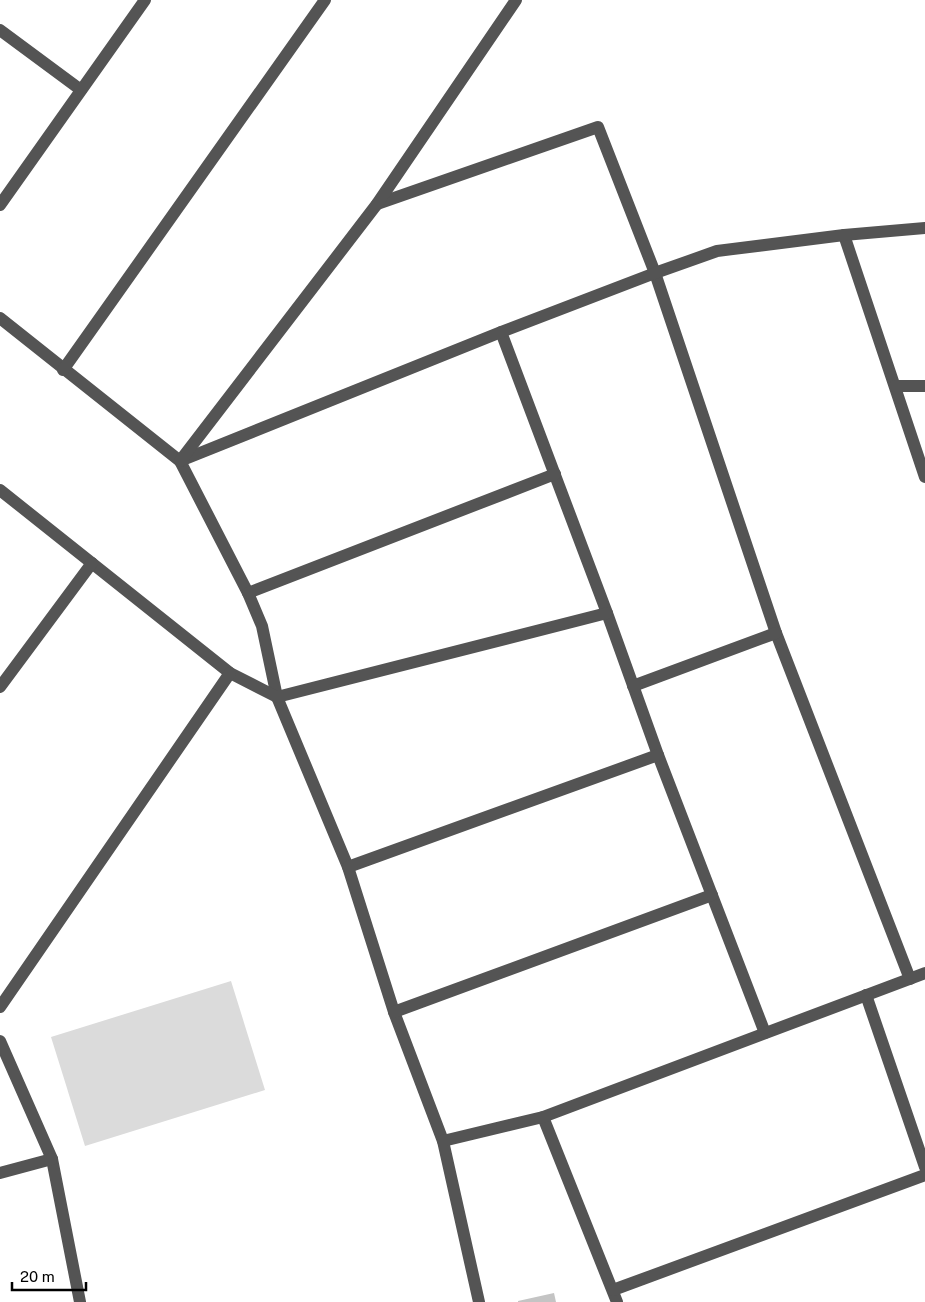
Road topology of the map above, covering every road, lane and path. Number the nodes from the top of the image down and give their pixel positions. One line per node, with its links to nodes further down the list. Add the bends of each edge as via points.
1 (145, 0): 5 (street)
2 (325, 0): 13 (street)
3 (516, 0): 6 (street)
4 (0, 30): 5 (street)
5 (81, 90): 7 (street)
6 (377, 204): 10 (street, via 598,127); 16 (street)
7 (0, 205)
8 (925, 228): 9 (street)
9 (844, 234): 10 (street, via 717,251); 14 (street)
10 (656, 273): 12 (street); 23 (street)
11 (0, 318): 13 (street)
12 (501, 332): 16 (street); 17 (street)
13 (64, 370): 16 (street)
14 (895, 386): 15 (street); 18 (street)
15 (925, 386)
16 (180, 461): 21 (street)
17 (555, 474): 21 (street); 22 (street)
18 (925, 477)
19 (0, 490): 20 (street)
20 (92, 563): 24 (street); 26 (street)
21 (248, 593): 27 (street, via 262,626)
22 (607, 613): 25 (street); 27 (street)
23 (776, 633): 25 (street); 32 (street)
24 (230, 673): 27 (street); 34 (street)
25 (633, 686): 28 (street)
26 (0, 687)
27 (277, 697): 29 (street)
28 (658, 755): 29 (street); 30 (street)
29 (348, 867): 35 (street)
30 (712, 895): 35 (street); 36 (street)
31 (925, 973): 32 (street)
32 (910, 979): 33 (street)
33 (866, 995): 36 (street); 41 (street)
34 (0, 1007)
35 (394, 1012): 39 (street)
36 (765, 1032): 38 (street)
37 (0, 1041): 40 (street)
38 (543, 1118): 39 (street); 44 (street)
39 (443, 1141): 46 (street)
40 (52, 1160): 42 (street); 45 (street)
41 (925, 1166)
42 (0, 1172)
43 (925, 1175): 44 (street)
44 (612, 1290): 47 (street)
45 (80, 1302)
46 (479, 1302)
47 (617, 1302)

